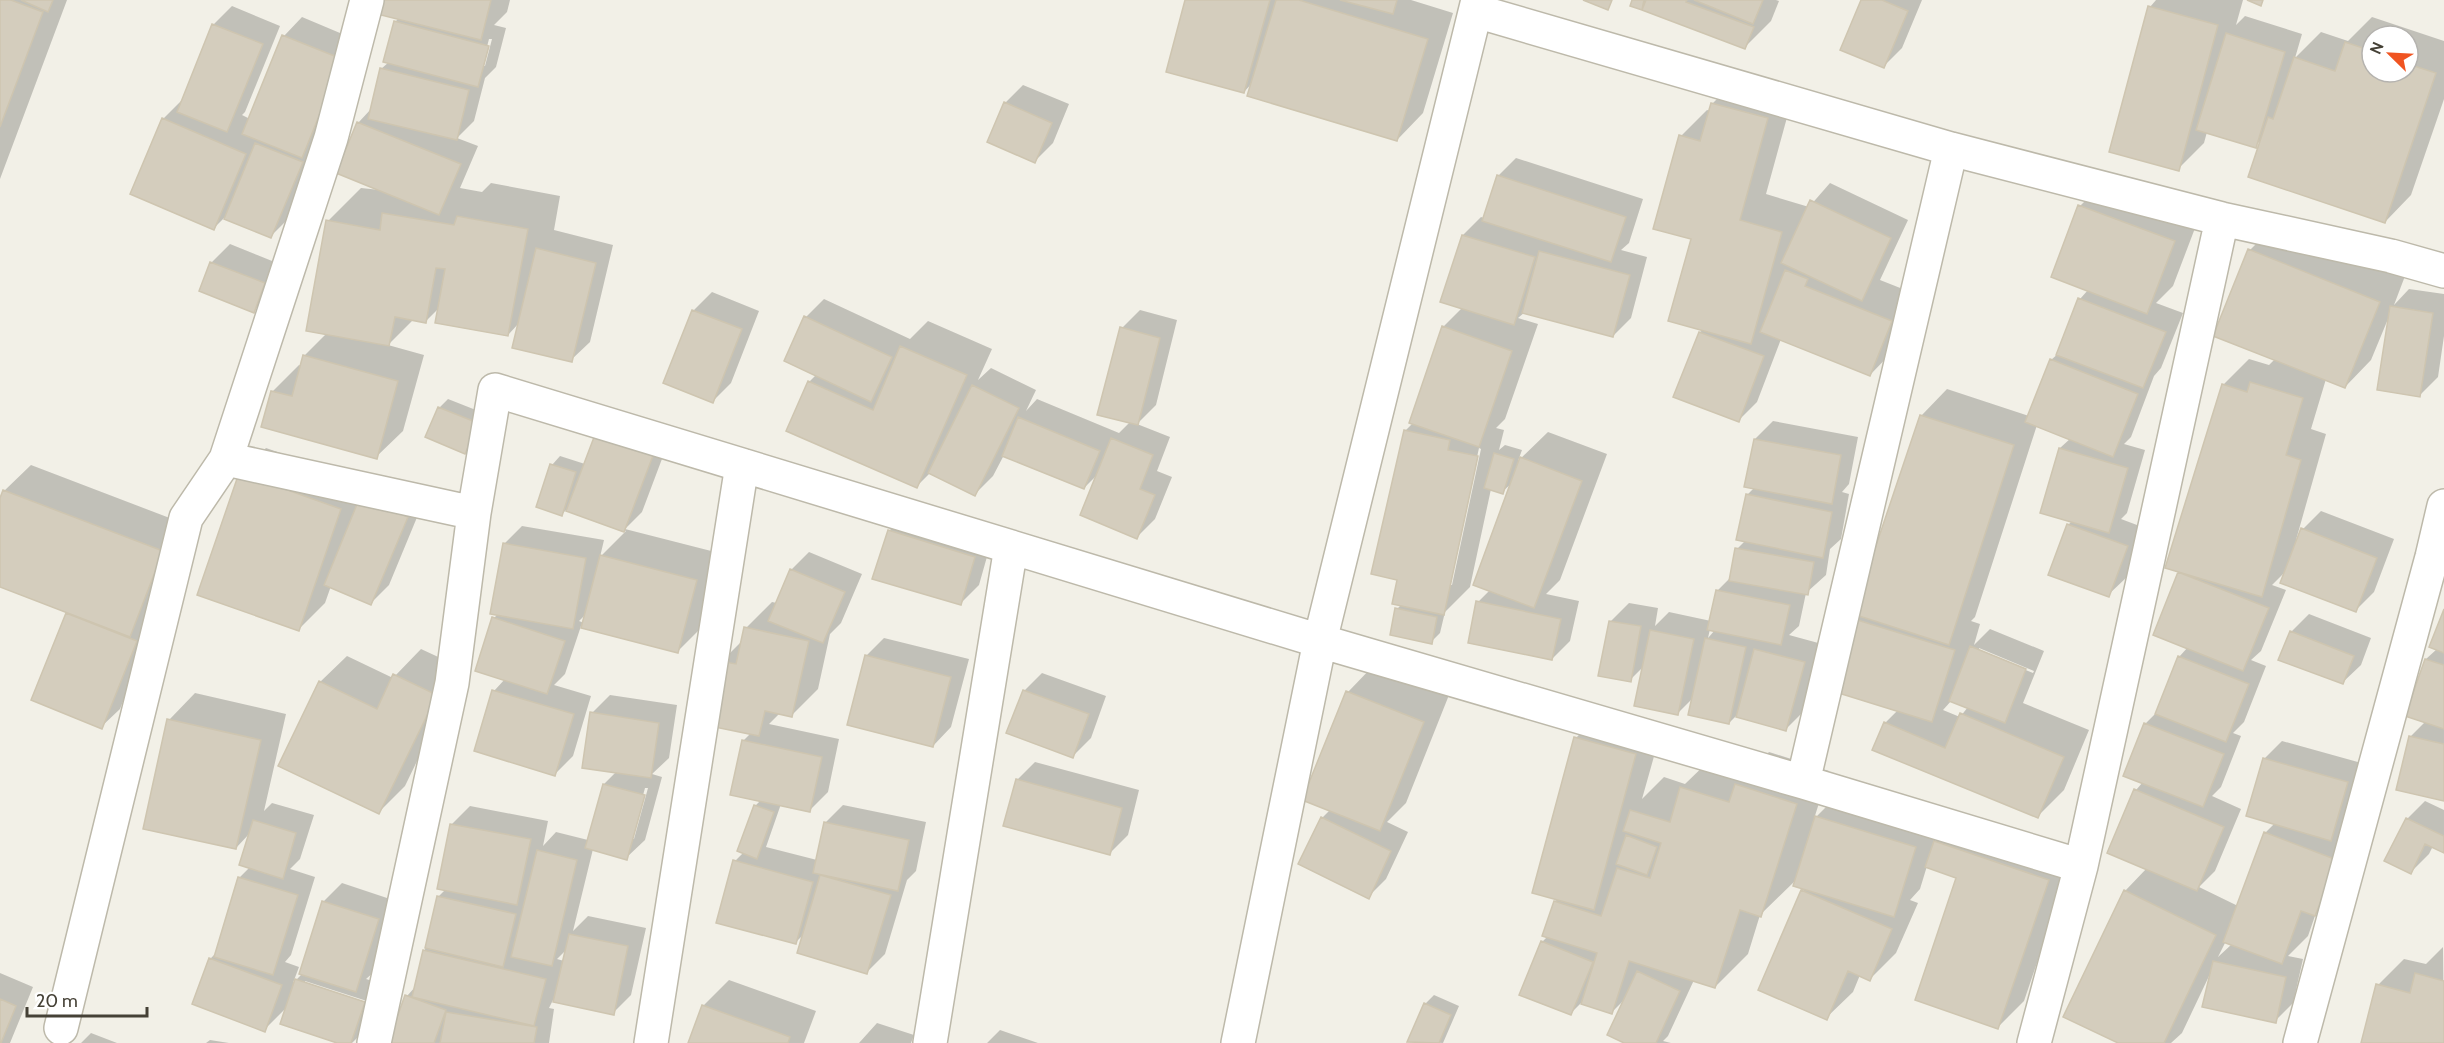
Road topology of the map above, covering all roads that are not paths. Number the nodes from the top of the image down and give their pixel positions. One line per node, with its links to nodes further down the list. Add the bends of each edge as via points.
1 (367, 0): 6 (street, via 331,138)
2 (1477, 5): 3 (street); 12 (street)
3 (1951, 149): 4 (street); 13 (street)
4 (2223, 219): 5 (street); 14 (street)
5 (2444, 271)
6 (226, 459): 9 (street); 15 (street, via 186,518)
7 (742, 465): 9 (street, via 495,390); 10 (street); 17 (street)
8 (2444, 506): 11 (street)
9 (474, 513): 16 (street, via 452,683)
10 (1011, 547): 12 (street); 18 (street)
11 (2438, 559): 21 (street)
12 (1320, 641): 13 (street); 19 (street)
13 (1803, 782): 14 (street)
14 (2081, 866): 20 (street)
15 (61, 1028)
16 (374, 1043)
17 (651, 1043)
18 (930, 1043)
19 (1238, 1043)
20 (2034, 1043)
21 (2300, 1043)

